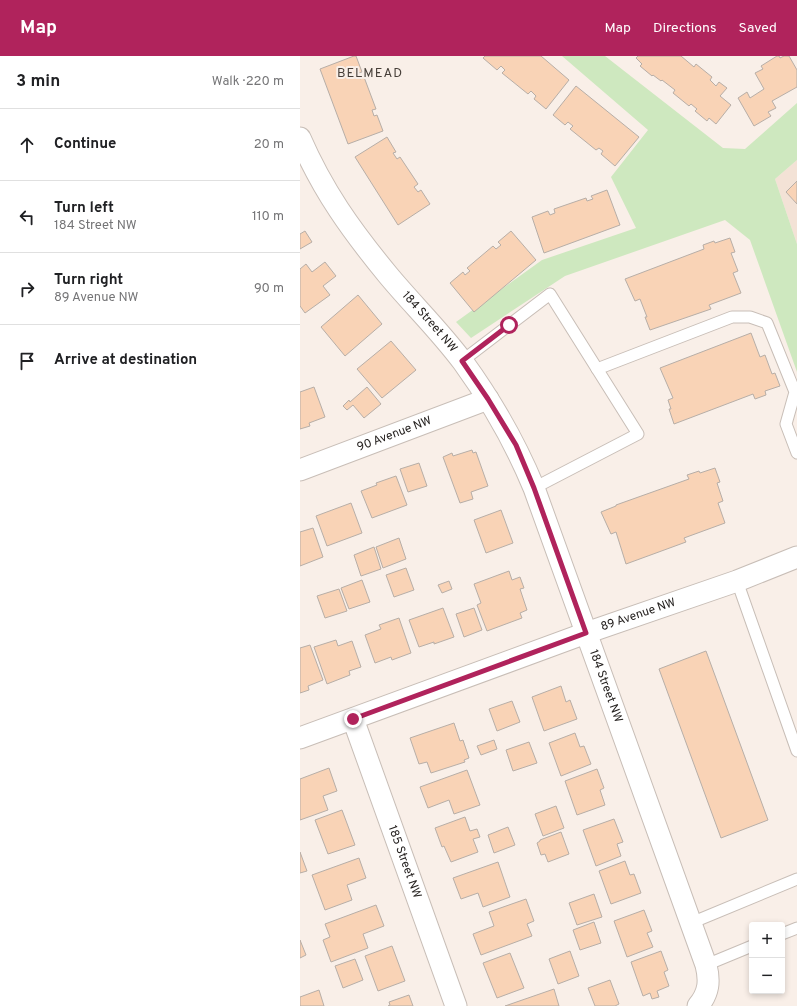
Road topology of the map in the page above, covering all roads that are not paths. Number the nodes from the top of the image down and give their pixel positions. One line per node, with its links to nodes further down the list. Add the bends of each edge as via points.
1 (300, 138): 2 (street, 184 Street NW, via 318,178 350,227)
2 (462, 361): 3 (lane, via 550,294); 4 (street, 184 Street NW)
3 (597, 369): 5 (lane, via 732,317 750,317 767,323 795,392 786,424); 7 (lane, via 638,434)
4 (488, 399): 6 (street, 90 Avenue NW); 7 (street, 184 Street NW, via 516,445)
5 (797, 453)
6 (300, 470)
7 (534, 488): 10 (street, 184 Street NW)
8 (797, 557): 9 (street, 89 Avenue NW)
9 (737, 580): 10 (street, 89 Avenue NW); 13 (lane)
10 (586, 633): 11 (street, 89 Avenue NW); 15 (street, 184 Street NW)
11 (353, 719): 12 (street, 89 Avenue NW); 21 (street, 185 Street NW)
12 (300, 738)
13 (797, 751)
14 (797, 879): 15 (lane)
15 (691, 923): 19 (street, 184 Street NW)
16 (797, 928): 17 (lane)
17 (785, 933)
18 (749, 947): 19 (lane)
19 (706, 965): 20 (street, 184 Street NW, via 708,974)
20 (703, 998)
21 (456, 1006)

